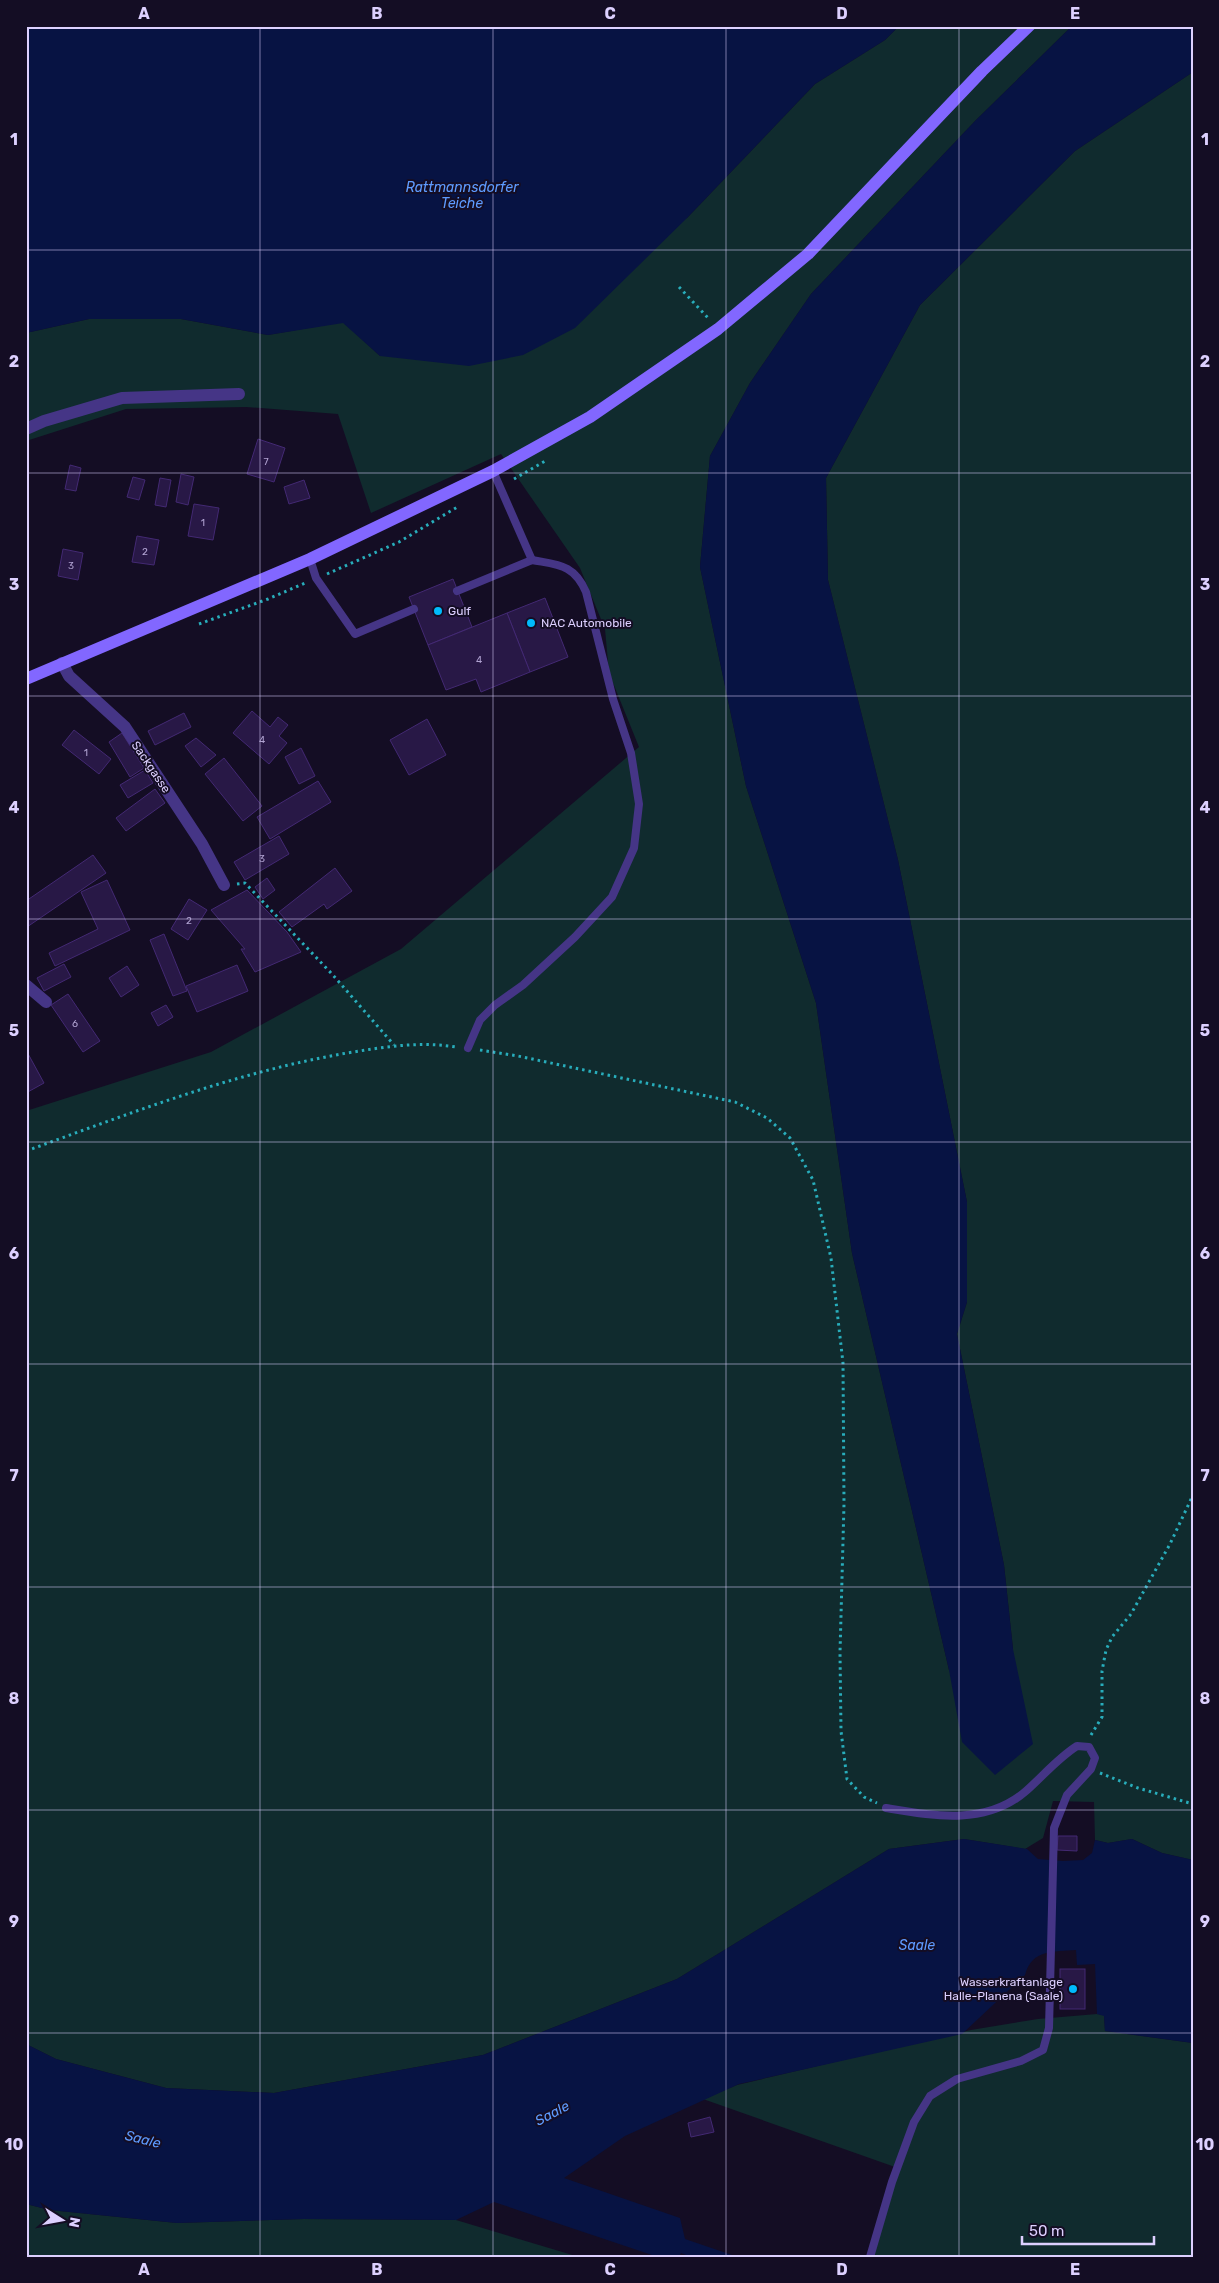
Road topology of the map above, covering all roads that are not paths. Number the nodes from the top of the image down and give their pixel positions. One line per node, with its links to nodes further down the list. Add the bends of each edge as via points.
1 (1029, 26): 4 (main road, via 808,254 718,329 590,417)
2 (239, 394): 3 (street, via 122,398)
3 (26, 429)
4 (493, 471): 5 (main road); 6 (lane)
5 (310, 559): 8 (lane, via 316,578 355,634); 9 (main road)
6 (532, 560): 7 (lane); 14 (lane, via 565,566 581,581 586,592 631,753 639,804 634,848 612,897 575,937 480,1020)
7 (458, 592)
8 (414, 609)
9 (62, 663): 10 (main road); 11 (street, Sackgasse, via 69,676 125,728 202,844)
10 (26, 679)
11 (224, 885)
12 (26, 985): 13 (street)
13 (46, 1002)
14 (468, 1048)
15 (886, 1808): 16 (lane, via 939,1817 976,1814 1008,1805 1078,1746 1089,1747 1095,1758 1091,1769 1067,1795 1054,1828 1049,2028 1043,2050 1021,2061 956,2078 930,2096 914,2122)
16 (871, 2255)

